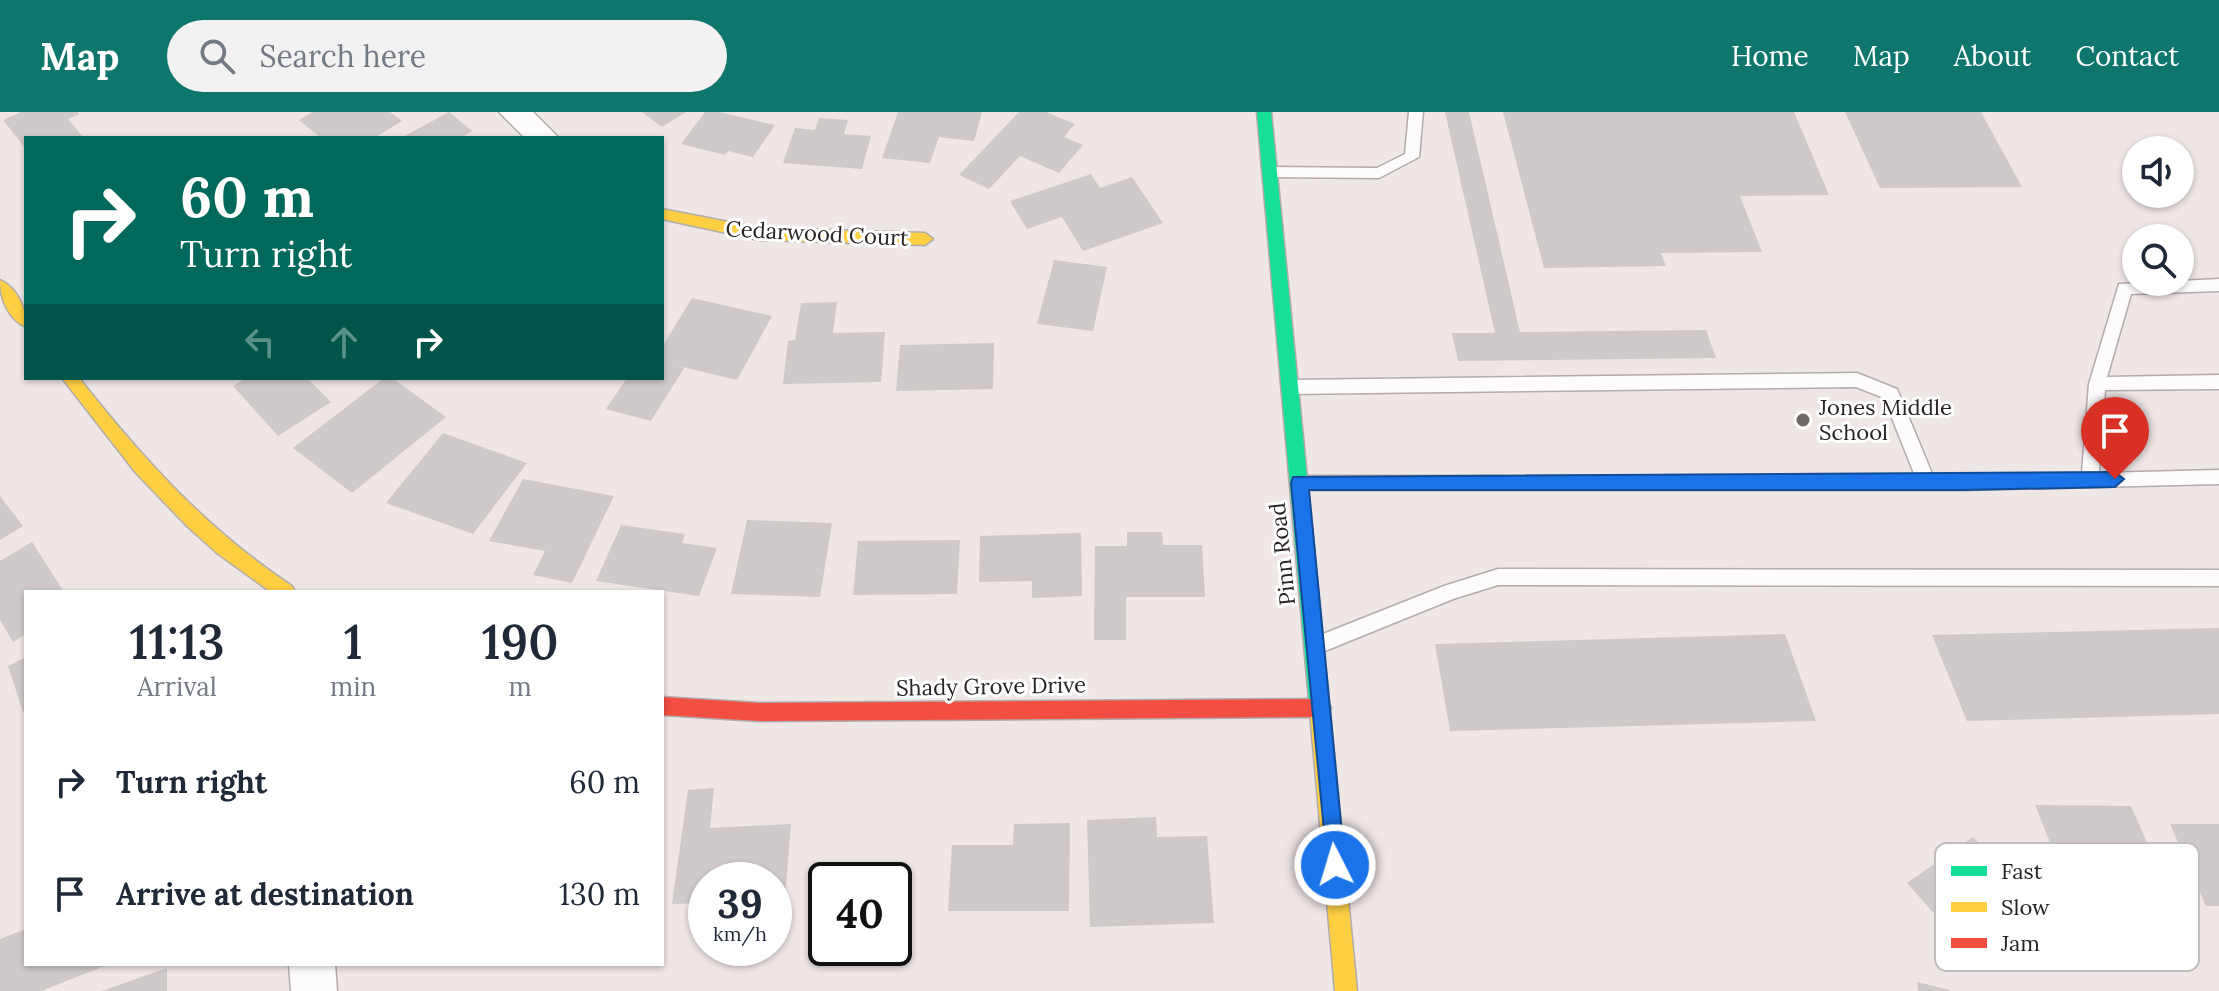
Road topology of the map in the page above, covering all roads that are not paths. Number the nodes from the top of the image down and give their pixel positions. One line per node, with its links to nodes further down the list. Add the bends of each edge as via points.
1 (514, 112): 4 (street)
2 (1264, 112): 5 (street, Pinn Road)
3 (1416, 112): 5 (lane, via 1412,157 1379,173)
4 (542, 136)
5 (1269, 172): 14 (street, Pinn Road)
6 (664, 215): 7 (street, Cedarwood Court, via 757,235)
7 (925, 239)
8 (2219, 285): 13 (lane, via 2125,288)
9 (0, 286): 10 (street)
10 (24, 318)
11 (72, 380): 20 (street, via 143,474 204,536)
12 (2219, 382): 13 (lane)
13 (2097, 384): 16 (lane)
14 (1290, 387): 17 (street, Pinn Road); 18 (lane, via 1857,380 1891,394)
15 (2219, 477): 16 (lane)
16 (2090, 480): 18 (lane)
17 (1299, 483): 18 (lane); 21 (street, Pinn Road)
18 (1927, 483)
19 (2219, 578): 21 (lane, via 1498,577)
20 (283, 590)
21 (1315, 646): 23 (street, Pinn Road)
22 (664, 706): 23 (street, Shady Grove Drive, via 759,712)
23 (1321, 708): 26 (street, Pinn Road)
24 (312, 966): 25 (street)
25 (314, 991)
26 (1346, 991)

